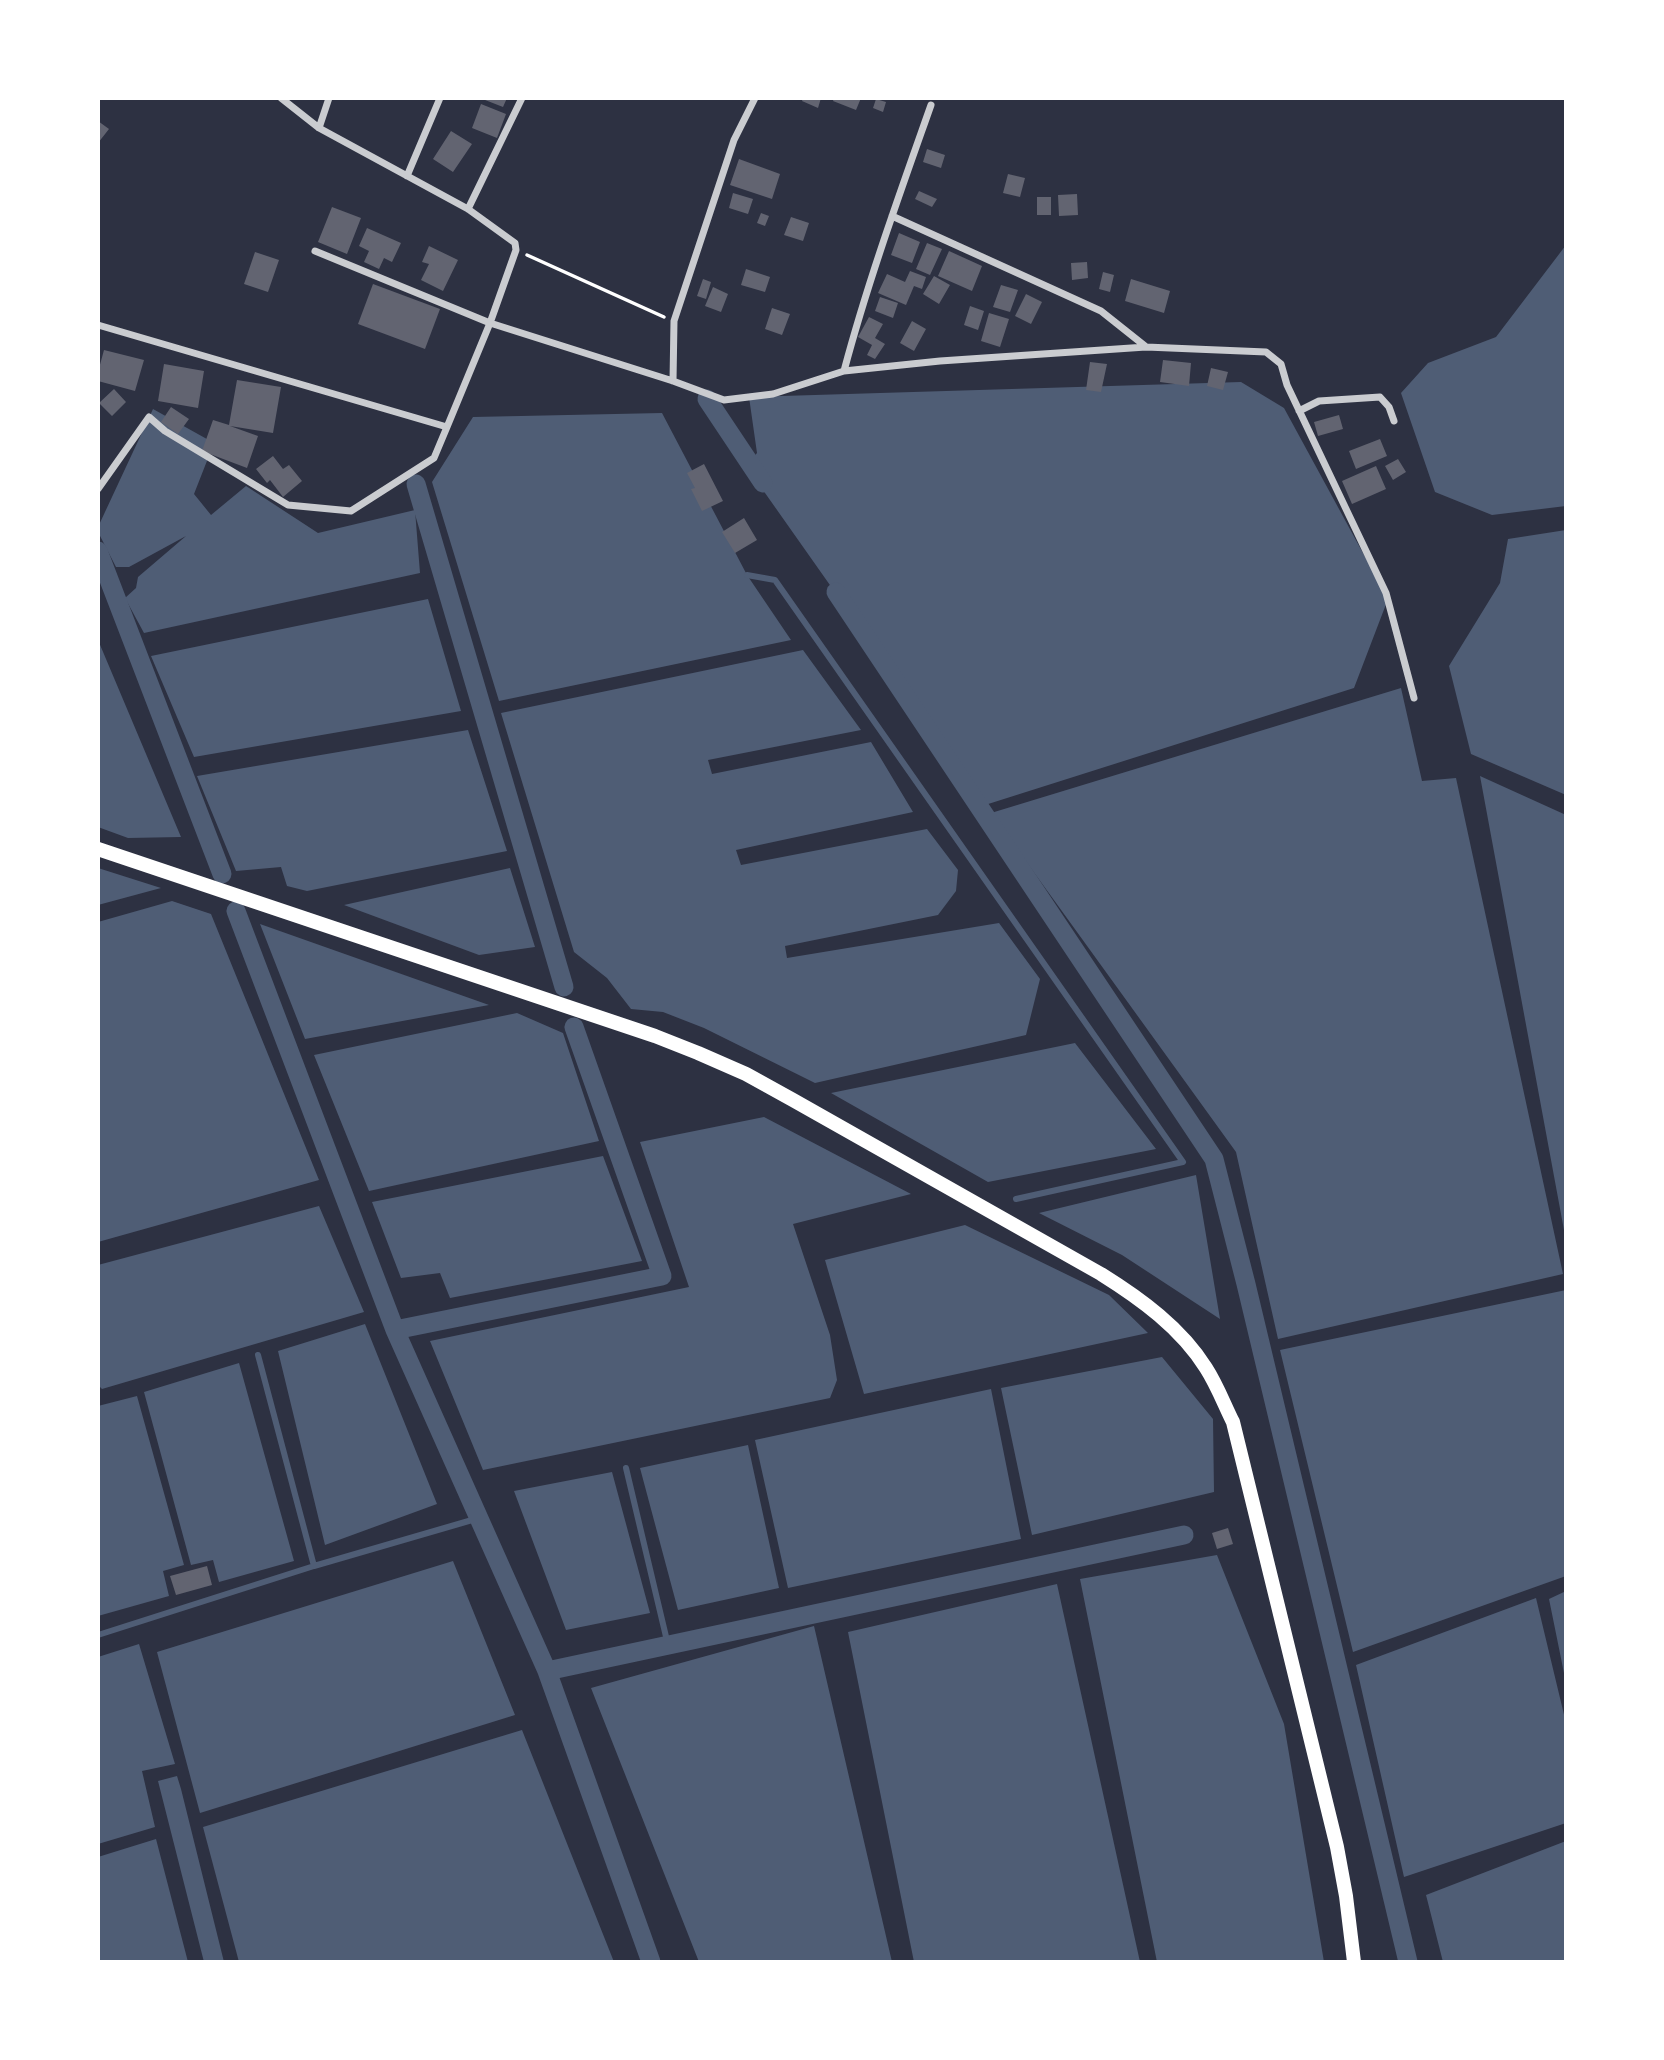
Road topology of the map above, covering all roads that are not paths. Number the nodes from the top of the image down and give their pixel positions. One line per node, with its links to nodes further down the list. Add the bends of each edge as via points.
1 (281, 98): 7 (street)
2 (329, 98): 7 (street)
3 (440, 98): 8 (street)
4 (522, 98): 9 (street)
5 (755, 98): 16 (street, via 734,141 674,321)
6 (931, 105): 10 (street)
7 (319, 128): 8 (street)
8 (407, 176): 9 (street)
9 (468, 209): 12 (street, via 515,243)
10 (892, 216): 14 (street, via 1101,311); 15 (street)
11 (315, 251): 12 (street)
12 (490, 323): 16 (street); 19 (street)
13 (98, 325): 19 (street)
14 (1146, 347): 15 (street); 17 (street, via 1266,352 1281,364)
15 (844, 371): 16 (street, via 773,394 724,400)
16 (673, 381)
17 (1299, 411): 18 (street, via 1319,401 1380,397); 21 (street, via 1386,593)
18 (1394, 421)
19 (447, 427): 20 (street, via 434,458 351,511 288,505 149,417)
20 (98, 489)
21 (1414, 698)
22 (98, 849): 23 (main road, via 655,1036 746,1074 1127,1290 1155,1312 1190,1346 1233,1422 1337,1847)
23 (1354, 1962)

